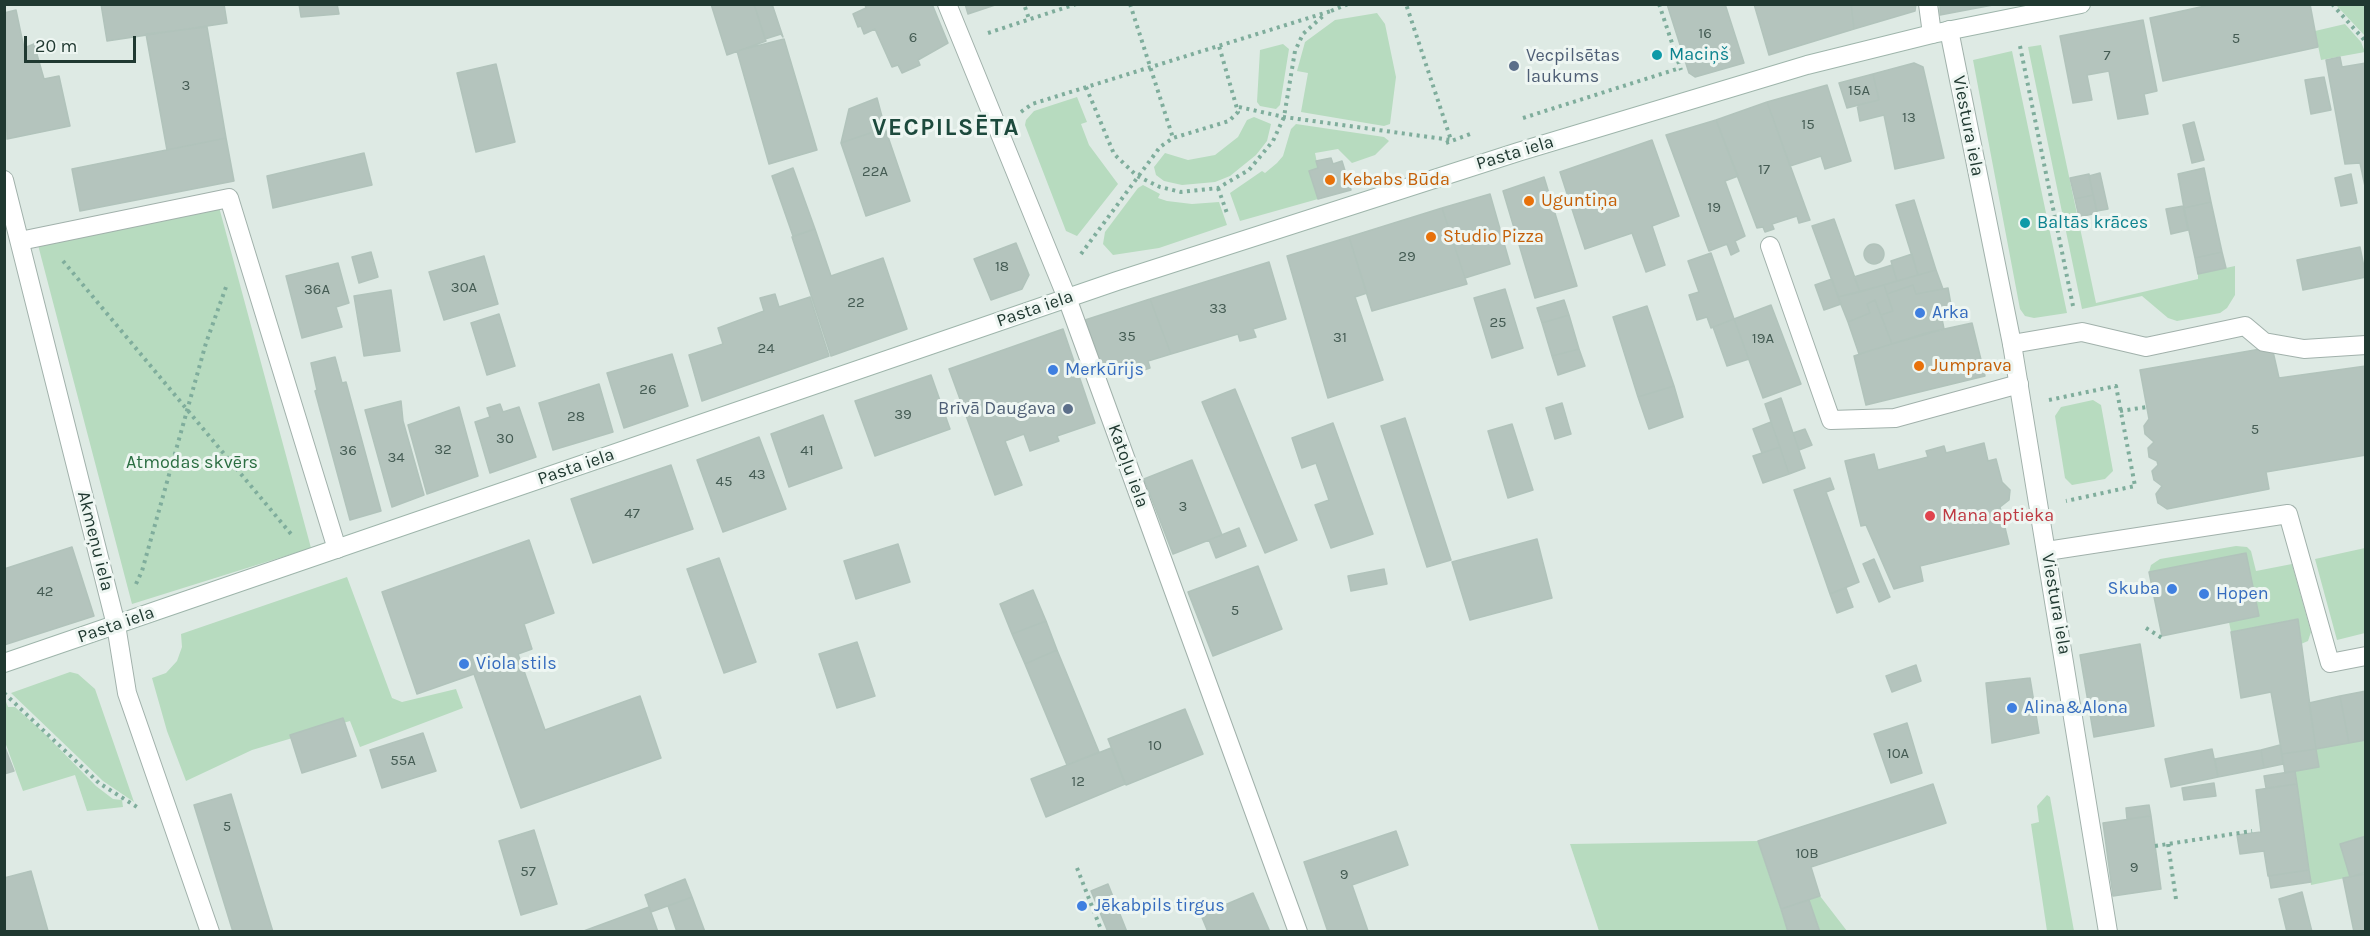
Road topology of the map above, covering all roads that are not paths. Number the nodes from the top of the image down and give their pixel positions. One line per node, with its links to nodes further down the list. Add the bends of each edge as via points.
1 (947, 4): 8 (street, Katoļu iela)
2 (1928, 4): 4 (street, Viestura iela)
3 (2081, 4): 4 (street, Pasta iela)
4 (1940, 32): 8 (street, Pasta iela, via 1807,65 1528,148); 9 (street, Viestura iela)
5 (4, 180): 7 (street, Akmeņu iela)
6 (1770, 246): 11 (street, via 1832,420 1895,418)
7 (22, 248): 12 (street, via 229,198); 14 (street, Akmeņu iela)
8 (1067, 298): 12 (street, Pasta iela); 18 (street, Katoļu iela)
9 (2012, 344): 10 (street, via 2082,332 2146,346 2245,326 2264,342 2304,349); 11 (street, Viestura iela)
10 (2366, 345)
11 (2019, 384): 13 (street, Viestura iela)
12 (337, 549): 14 (street, Pasta iela)
13 (2047, 551): 15 (street, via 2288,514 2330,663); 19 (street, Viestura iela)
14 (116, 625): 16 (street, Pasta iela); 17 (street, Akmeņu iela, via 127,693)
15 (2366, 656)
16 (4, 663)
17 (210, 932)
18 (1298, 932)
19 (2108, 932)

